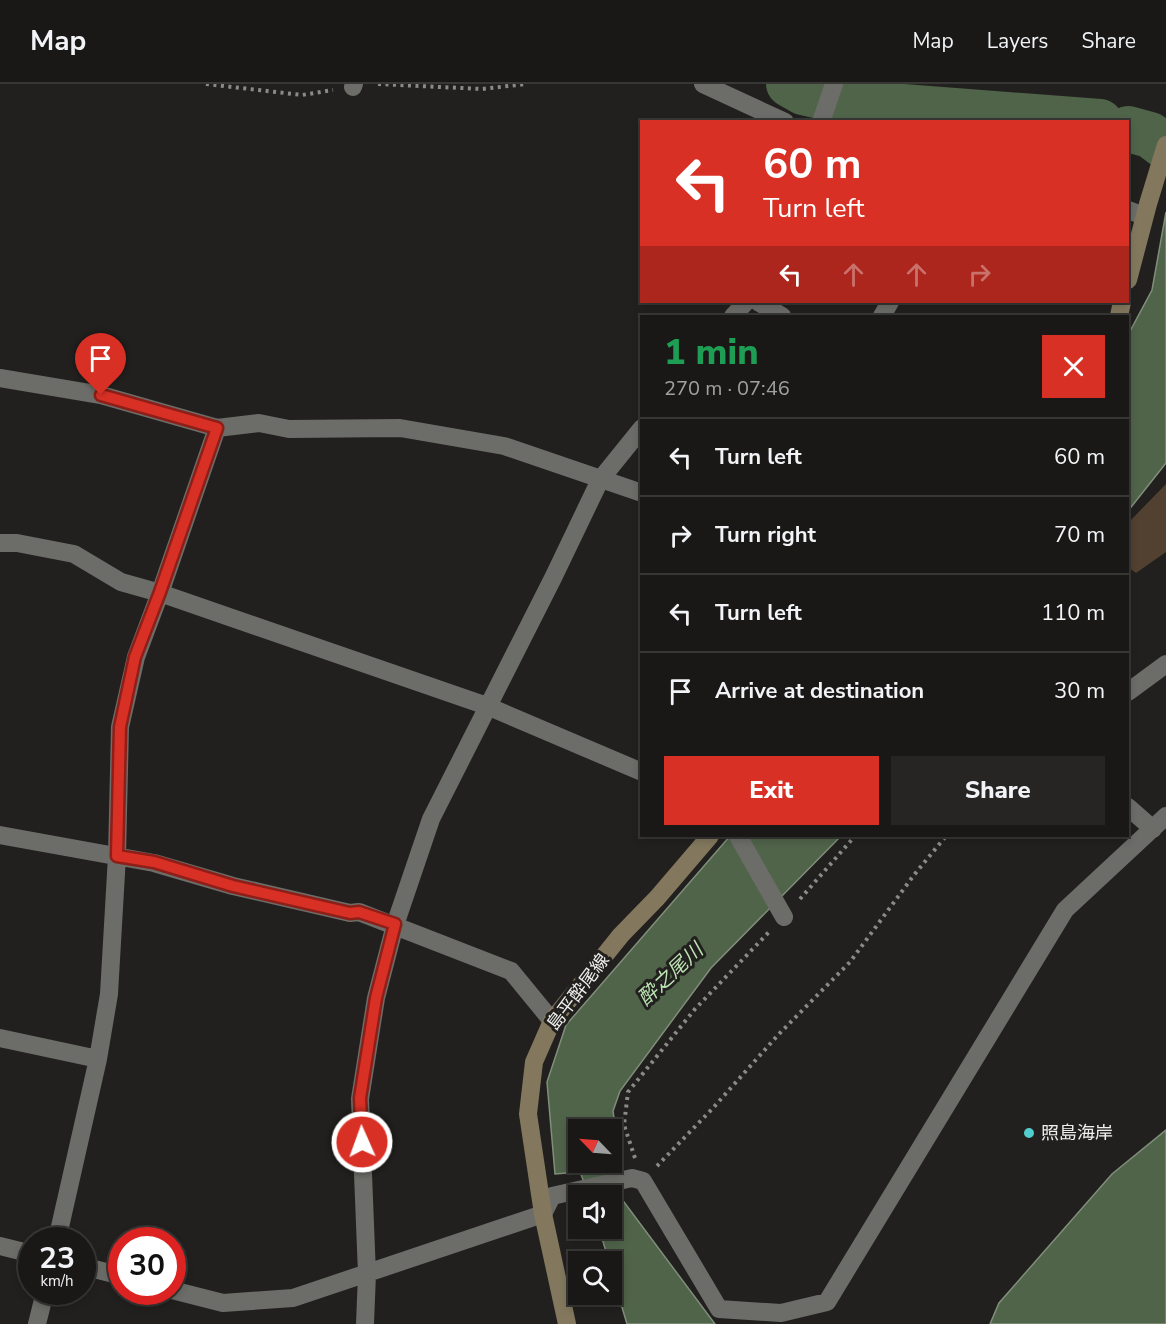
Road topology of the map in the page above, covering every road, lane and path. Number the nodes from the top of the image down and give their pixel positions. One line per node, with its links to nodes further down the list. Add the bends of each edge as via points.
1 (206, 84): 6 (path, via 302,95)
2 (378, 84): 3 (path, via 482,89)
3 (526, 84)
4 (703, 84): 7 (street)
5 (834, 84): 8 (street)
6 (353, 85)
7 (781, 120)
8 (822, 120)
9 (1166, 145): 10 (main road)
10 (1140, 210): 11 (main road)
11 (1129, 274)
12 (745, 303): 14 (street)
13 (760, 303): 15 (street)
14 (734, 315)
15 (780, 315)
16 (0, 378): 17 (street, via 101,395)
17 (217, 428): 19 (street, via 259,423 289,429 400,428 504,446); 22 (street)
18 (640, 430): 19 (street)
19 (600, 480): 20 (street); 25 (street)
20 (640, 493)
21 (0, 543): 22 (street, via 74,554 121,582)
22 (160, 592): 25 (street); 34 (street, via 135,657 120,727)
23 (1166, 664): 24 (street)
24 (1129, 691)
25 (487, 706): 26 (street); 36 (street, via 431,819)
26 (640, 771)
27 (1129, 807): 28 (street)
28 (1159, 822): 40 (street, via 1065,910 827,1302 781,1313 719,1309)
29 (0, 835): 34 (street)
30 (709, 837): 37 (main road, 島平酔尾線, via 621,935)
31 (739, 837): 35 (street)
32 (854, 837): 35 (path)
33 (945, 837): 40 (path, via 850,962 713,1108)
34 (117, 856): 36 (street, via 154,862 233,886 359,912); 39 (street, via 109,994)
35 (784, 917): 40 (path, via 695,1009 628,1092 624,1125)
36 (395, 924): 37 (street, via 511,971); 45 (street, via 376,998 360,1098)
37 (552, 1021): 41 (main road, 島平酔尾線, via 534,1062 528,1114)
38 (0, 1038): 39 (street)
39 (98, 1059): 42 (street)
40 (637, 1179): 41 (street, via 552,1196)
41 (543, 1214): 45 (street); 50 (main road, 島平酔尾線)
42 (60, 1227)
43 (0, 1246): 44 (street)
44 (18, 1250)
45 (367, 1274): 46 (street, via 293,1298 223,1303); 49 (street)
46 (186, 1294)
47 (42, 1305): 48 (street)
48 (37, 1324)
49 (365, 1324)
50 (567, 1324)

